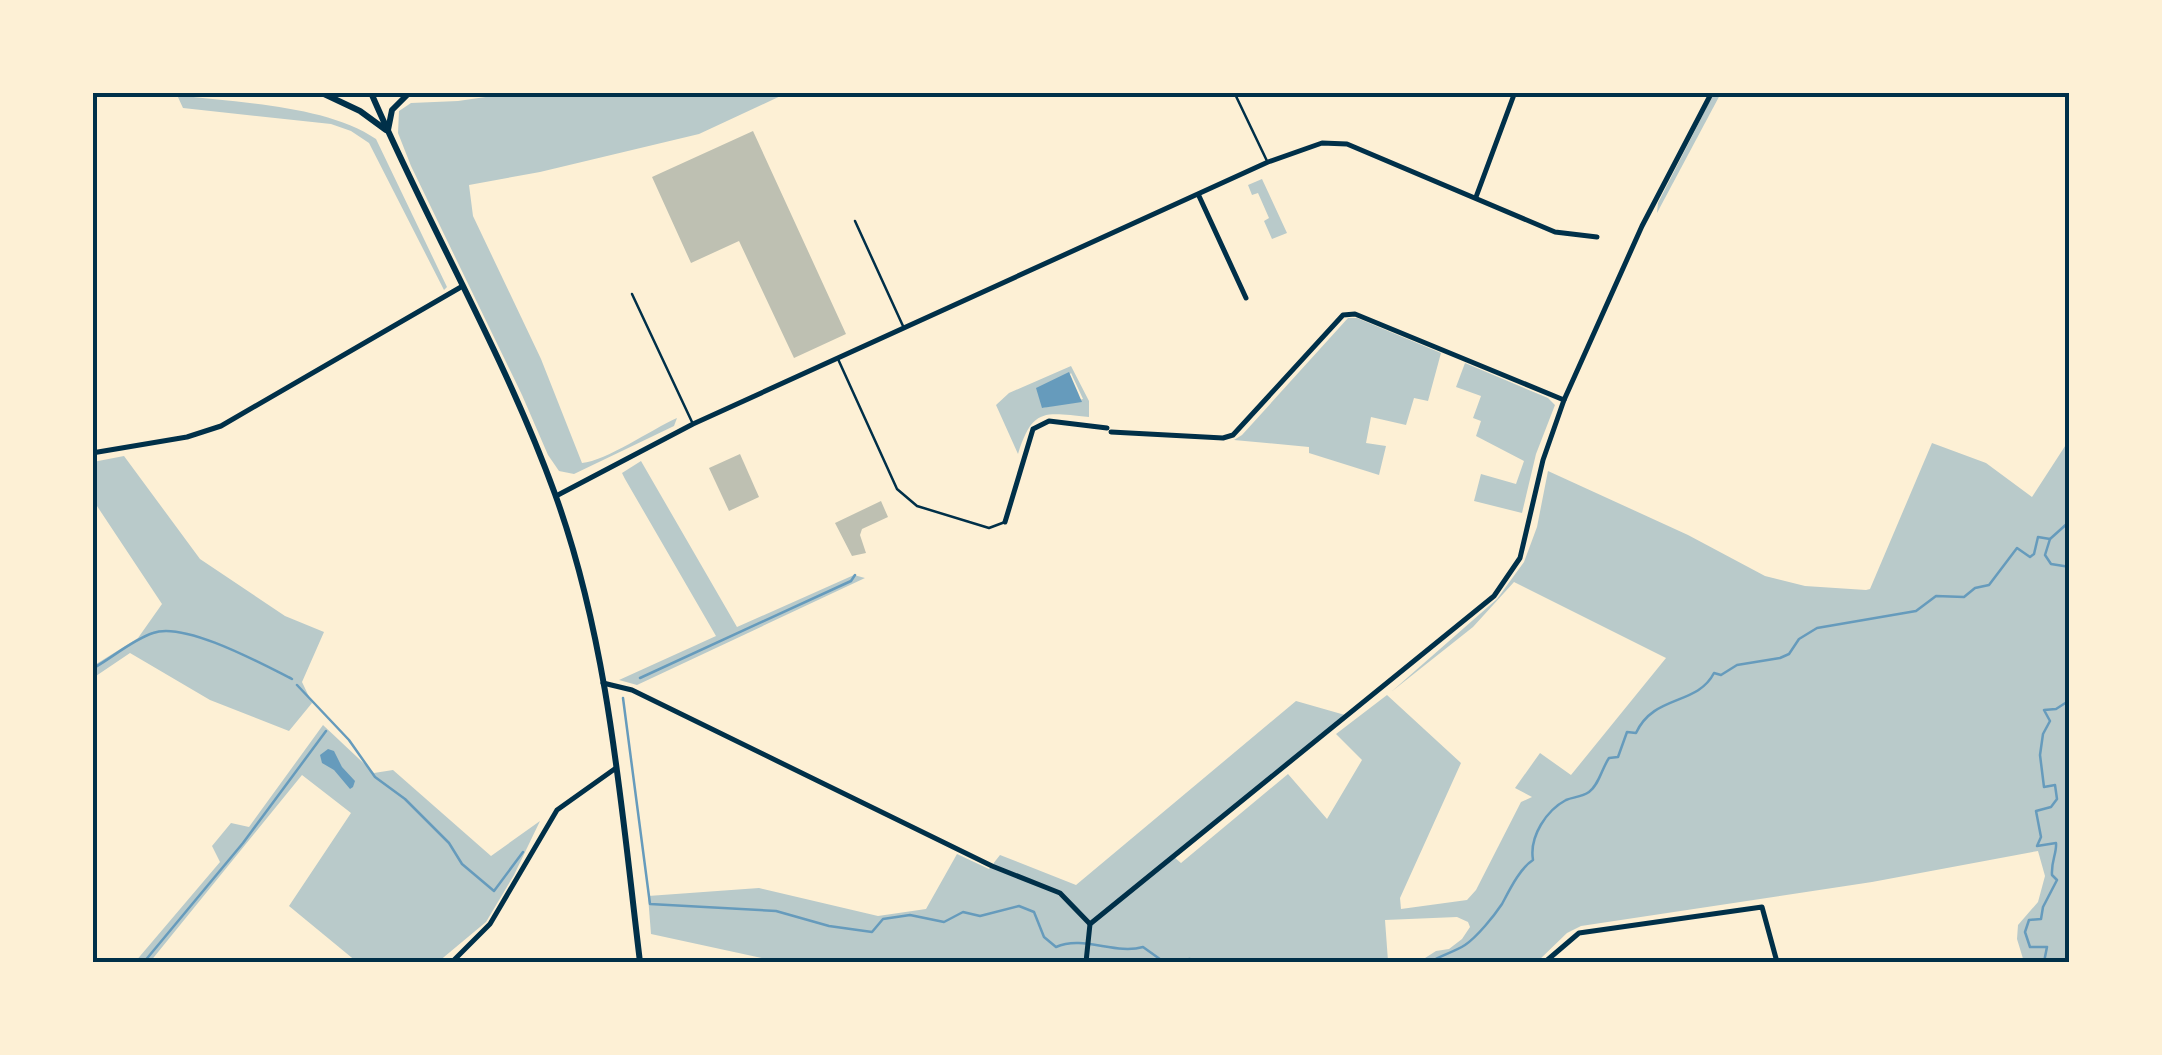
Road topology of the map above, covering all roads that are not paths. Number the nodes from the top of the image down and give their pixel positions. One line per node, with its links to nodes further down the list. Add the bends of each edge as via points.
1 (315, 92): 6 (main road)
2 (409, 92): 7 (main road); 8 (main road, via 392,110)
3 (1234, 92): 9 (lane)
4 (1516, 92): 11 (street)
5 (1712, 92): 19 (street, via 1642,226)
6 (323, 93): 7 (main road); 8 (main road)
7 (372, 94): 8 (main road)
8 (388, 131): 14 (main road)
9 (1268, 162): 10 (street); 11 (street, via 1322,142 1347,144)
10 (1199, 195): 16 (street); 17 (street)
11 (1476, 199): 13 (street, via 1555,232)
12 (855, 221): 17 (lane)
13 (1597, 237)
14 (461, 287): 21 (street, via 221,426); 22 (main road)
15 (632, 294): 20 (lane)
16 (1246, 298)
17 (904, 328): 18 (street)
18 (837, 358): 20 (street); 23 (lane, via 897,488 917,506 988,528)
19 (1564, 400): 23 (street, via 1355,314 1342,315 1233,435 1050,421 1033,429); 26 (street, via 1520,558 1494,596)
20 (693, 424): 22 (street)
21 (92, 454)
22 (556, 496): 24 (main road)
23 (1006, 522)
24 (602, 682): 25 (main road); 26 (street, via 632,690 1060,894)
25 (616, 768): 27 (street, via 556,810 490,924); 28 (main road)
26 (1090, 924): 29 (street)
27 (452, 962)
28 (640, 962)
29 (1086, 962)
30 (1545, 962): 31 (street, via 1579,933 1762,907)
31 (1777, 962)

